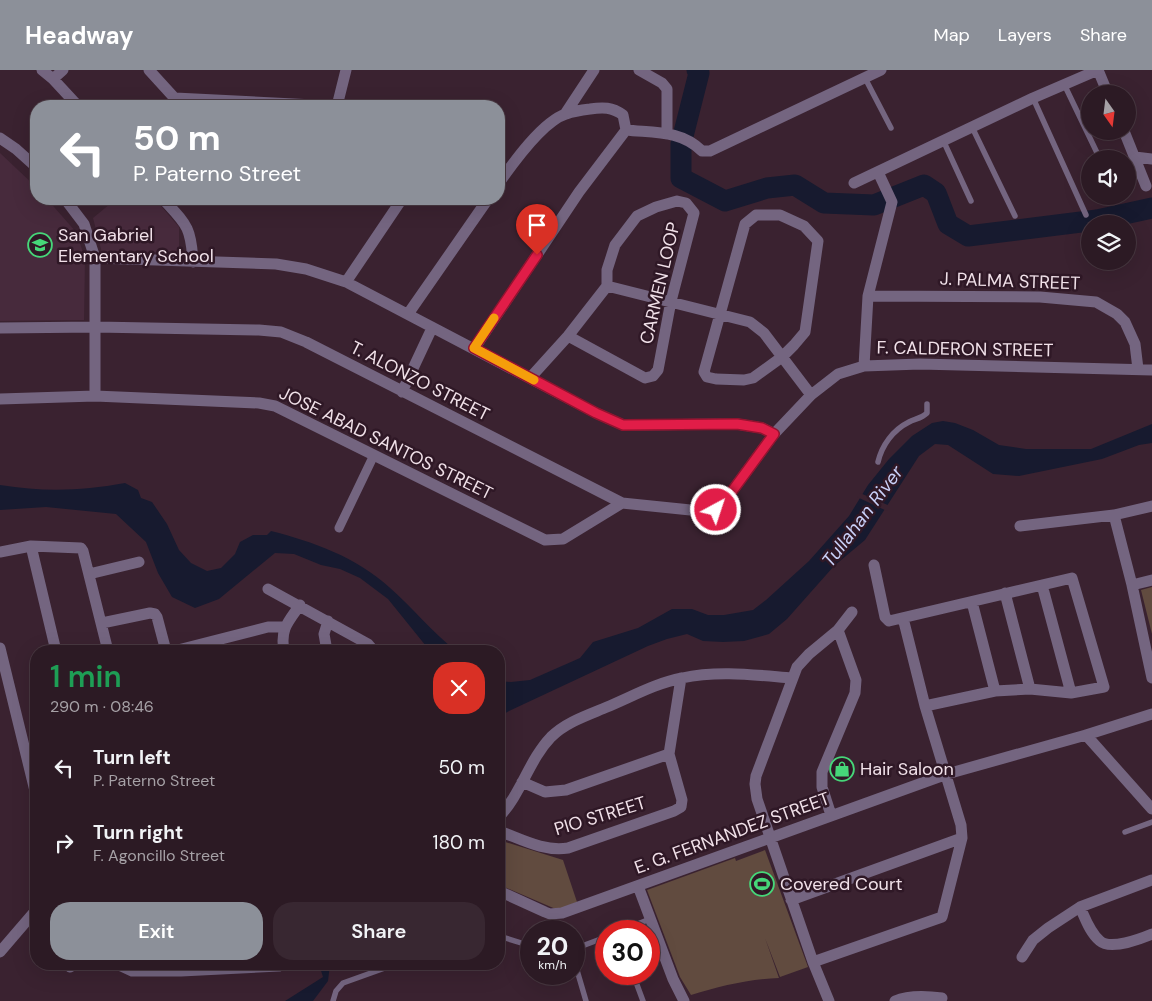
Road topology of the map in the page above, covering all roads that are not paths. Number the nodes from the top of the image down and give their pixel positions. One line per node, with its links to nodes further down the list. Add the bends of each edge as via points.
1 (42, 70): 9 (street)
2 (64, 70): 9 (street)
3 (149, 70): 14 (street)
4 (346, 70): 15 (street)
5 (594, 70): 16 (street)
6 (639, 70): 20 (street, via 667,89)
7 (881, 70): 8 (street)
8 (865, 78): 18 (lane); 20 (street, via 710,151 702,151 689,140)
9 (53, 80): 13 (street)
10 (1064, 84): 11 (street, via 1098,70); 12 (street); 23 (lane)
11 (1104, 85)
12 (1033, 98): 17 (street); 37 (lane)
13 (72, 100)
14 (177, 100)
15 (338, 100)
16 (565, 114): 19 (street, via 604,107 615,109 623,114); 29 (street, via 528,145)
17 (972, 127): 22 (street); 38 (lane)
18 (891, 128)
19 (626, 130): 20 (street); 51 (street, via 579,192)
20 (672, 134)
21 (0, 138): 27 (street)
22 (944, 140): 28 (street); 32 (lane)
23 (1096, 150)
24 (1136, 157): 25 (street)
25 (1152, 159)
26 (1136, 160): 31 (street)
27 (30, 162)
28 (878, 172): 30 (street); 43 (street, via 890,198)
29 (505, 175)
30 (854, 183)
31 (1146, 186)
32 (971, 200)
33 (70, 205): 39 (street, via 84,224)
34 (168, 205): 40 (street, via 189,230)
35 (398, 205): 41 (street)
36 (484, 205): 45 (street)
37 (1086, 215)
38 (1015, 216)
39 (95, 258): 40 (street); 47 (street)
40 (193, 262): 41 (street, via 276,264 306,269)
41 (346, 282): 45 (street)
42 (607, 286): 44 (street); 44 (street, CARMEN LOOP, via 607,270 615,245 636,216 677,201 686,203 694,213); 50 (street)
43 (868, 296): 53 (street); 54 (street, J. PALMA STREET, via 1040,297 1096,302 1125,322 1135,344)
44 (671, 301): 46 (street); 50 (street, CARMEN LOOP, via 658,370 653,376 645,378)
45 (408, 314): 49 (street)
46 (719, 314): 52 (street, via 750,322 764,333); 52 (street, via 704,372 707,376 716,379 753,378); 52 (street, via 745,224 756,215 780,215 804,226 818,241 805,332)
47 (96, 327): 48 (street, T. ALONZO STREET); 57 (street, T. ALONZO STREET, via 280,332 306,342); 59 (street)
48 (0, 328)
49 (432, 328): 51 (street); 57 (street)
50 (568, 336): 56 (street)
51 (474, 348): 56 (street)
52 (782, 357): 58 (street)
53 (864, 366): 54 (street, F. CALDERON STREET, via 920,364); 58 (street, F. CALDERON STREET, via 838,374)
54 (1138, 369): 55 (street, F. CALDERON STREET)
55 (1152, 370)
56 (530, 378): 62 (street, via 623,425 737,424 762,428)
57 (402, 392): 65 (street, T. ALONZO STREET)
58 (811, 394): 62 (street, F. CALDERON STREET)
59 (94, 396): 60 (street, JOSE ABAD SANTOS STREET); 63 (street, JOSE ABAD SANTOS STREET, via 275,406)
60 (0, 399)
61 (927, 404): 64 (lane, via 924,416 909,422 891,436)
62 (774, 434): 65 (street, T. ALONZO STREET, via 716,510)
63 (374, 455): 65 (street, JOSE ABAD SANTOS STREET, via 545,540 563,539); 69 (street)
64 (878, 462)
65 (622, 503)
66 (1152, 506): 67 (street)
67 (1114, 515): 68 (street); 77 (street)
68 (1020, 526)
69 (338, 528)
70 (31, 546): 71 (street); 74 (street, via 80,548); 88 (street)
71 (0, 552)
72 (139, 562): 74 (street)
73 (874, 565): 83 (street, via 886,619)
74 (89, 574): 85 (street)
75 (1152, 580): 77 (street)
76 (1042, 585): 79 (street); 101 (street); 101 (street, via 1072,578 1104,688)
77 (1132, 585): 98 (street)
78 (268, 589): 81 (street)
79 (1006, 593): 80 (street); 99 (street)
80 (972, 602): 83 (street); 100 (street)
81 (300, 605): 84 (street); 86 (street)
82 (852, 612): 87 (street)
83 (903, 618): 102 (street)
84 (328, 621): 93 (street, via 324,634); 94 (street)
85 (102, 623): 89 (street); 90 (street, via 155,614)
86 (284, 627): 91 (street, via 268,627); 92 (street)
87 (838, 630): 97 (street, via 796,667); 111 (street, via 856,680 855,693 822,772 822,787)
88 (55, 645)
89 (107, 645)
90 (164, 645)
91 (198, 645)
92 (283, 645)
93 (326, 645)
94 (369, 645)
95 (0, 648): 106 (street)
96 (681, 678): 97 (street, via 724,674); 105 (street); 108 (street, via 654,687 557,732 544,745)
97 (792, 678): 115 (street, via 756,776 757,799)
98 (1152, 678)
99 (1030, 689): 100 (street); 101 (street)
100 (995, 691): 102 (street)
101 (1071, 693)
102 (925, 706): 107 (street)
103 (1152, 714): 104 (street, E. G. FERNANDEZ STREET)
104 (1086, 735): 107 (street, E. G. FERNANDEZ STREET); 110 (street)
105 (669, 754): 108 (street, via 566,790 545,792); 114 (street, PIO STREET, via 682,800 681,807 674,811 568,848 539,846)
106 (30, 770)
107 (947, 774): 111 (street, E. G. FERNANDEZ STREET); 116 (street, via 962,825)
108 (522, 782): 109 (street)
109 (505, 809)
110 (1152, 809)
111 (831, 815): 115 (street, E. G. FERNANDEZ STREET)
112 (1152, 822): 113 (lane)
113 (1125, 832)
114 (505, 833)
115 (770, 837): 118 (street, E. G. FERNANDEZ STREET); 120 (street)
116 (962, 838): 120 (street); 129 (street, via 942,917)
117 (1152, 880): 121 (street)
118 (638, 886): 119 (street, E. G. FERNANDEZ STREET, via 556,914 544,912); 123 (street)
119 (505, 894)
120 (791, 900): 129 (street)
121 (1080, 907): 124 (street, via 1093,934 1101,942 1118,944); 128 (street, via 1033,940)
122 (30, 916): 127 (street)
123 (650, 919): 139 (street)
124 (1152, 934)
125 (505, 938): 126 (lane)
126 (520, 943)
127 (1, 946)
128 (1022, 957)
129 (813, 962): 140 (street)
130 (130, 970): 131 (street)
131 (144, 970)
132 (378, 970): 136 (lane, via 343,982)
133 (581, 985): 137 (lane)
134 (637, 985): 138 (lane)
135 (942, 998): 141 (street)
136 (333, 1001)
137 (586, 1001)
138 (643, 1001)
139 (684, 1001)
140 (829, 1001)
141 (895, 1001)

